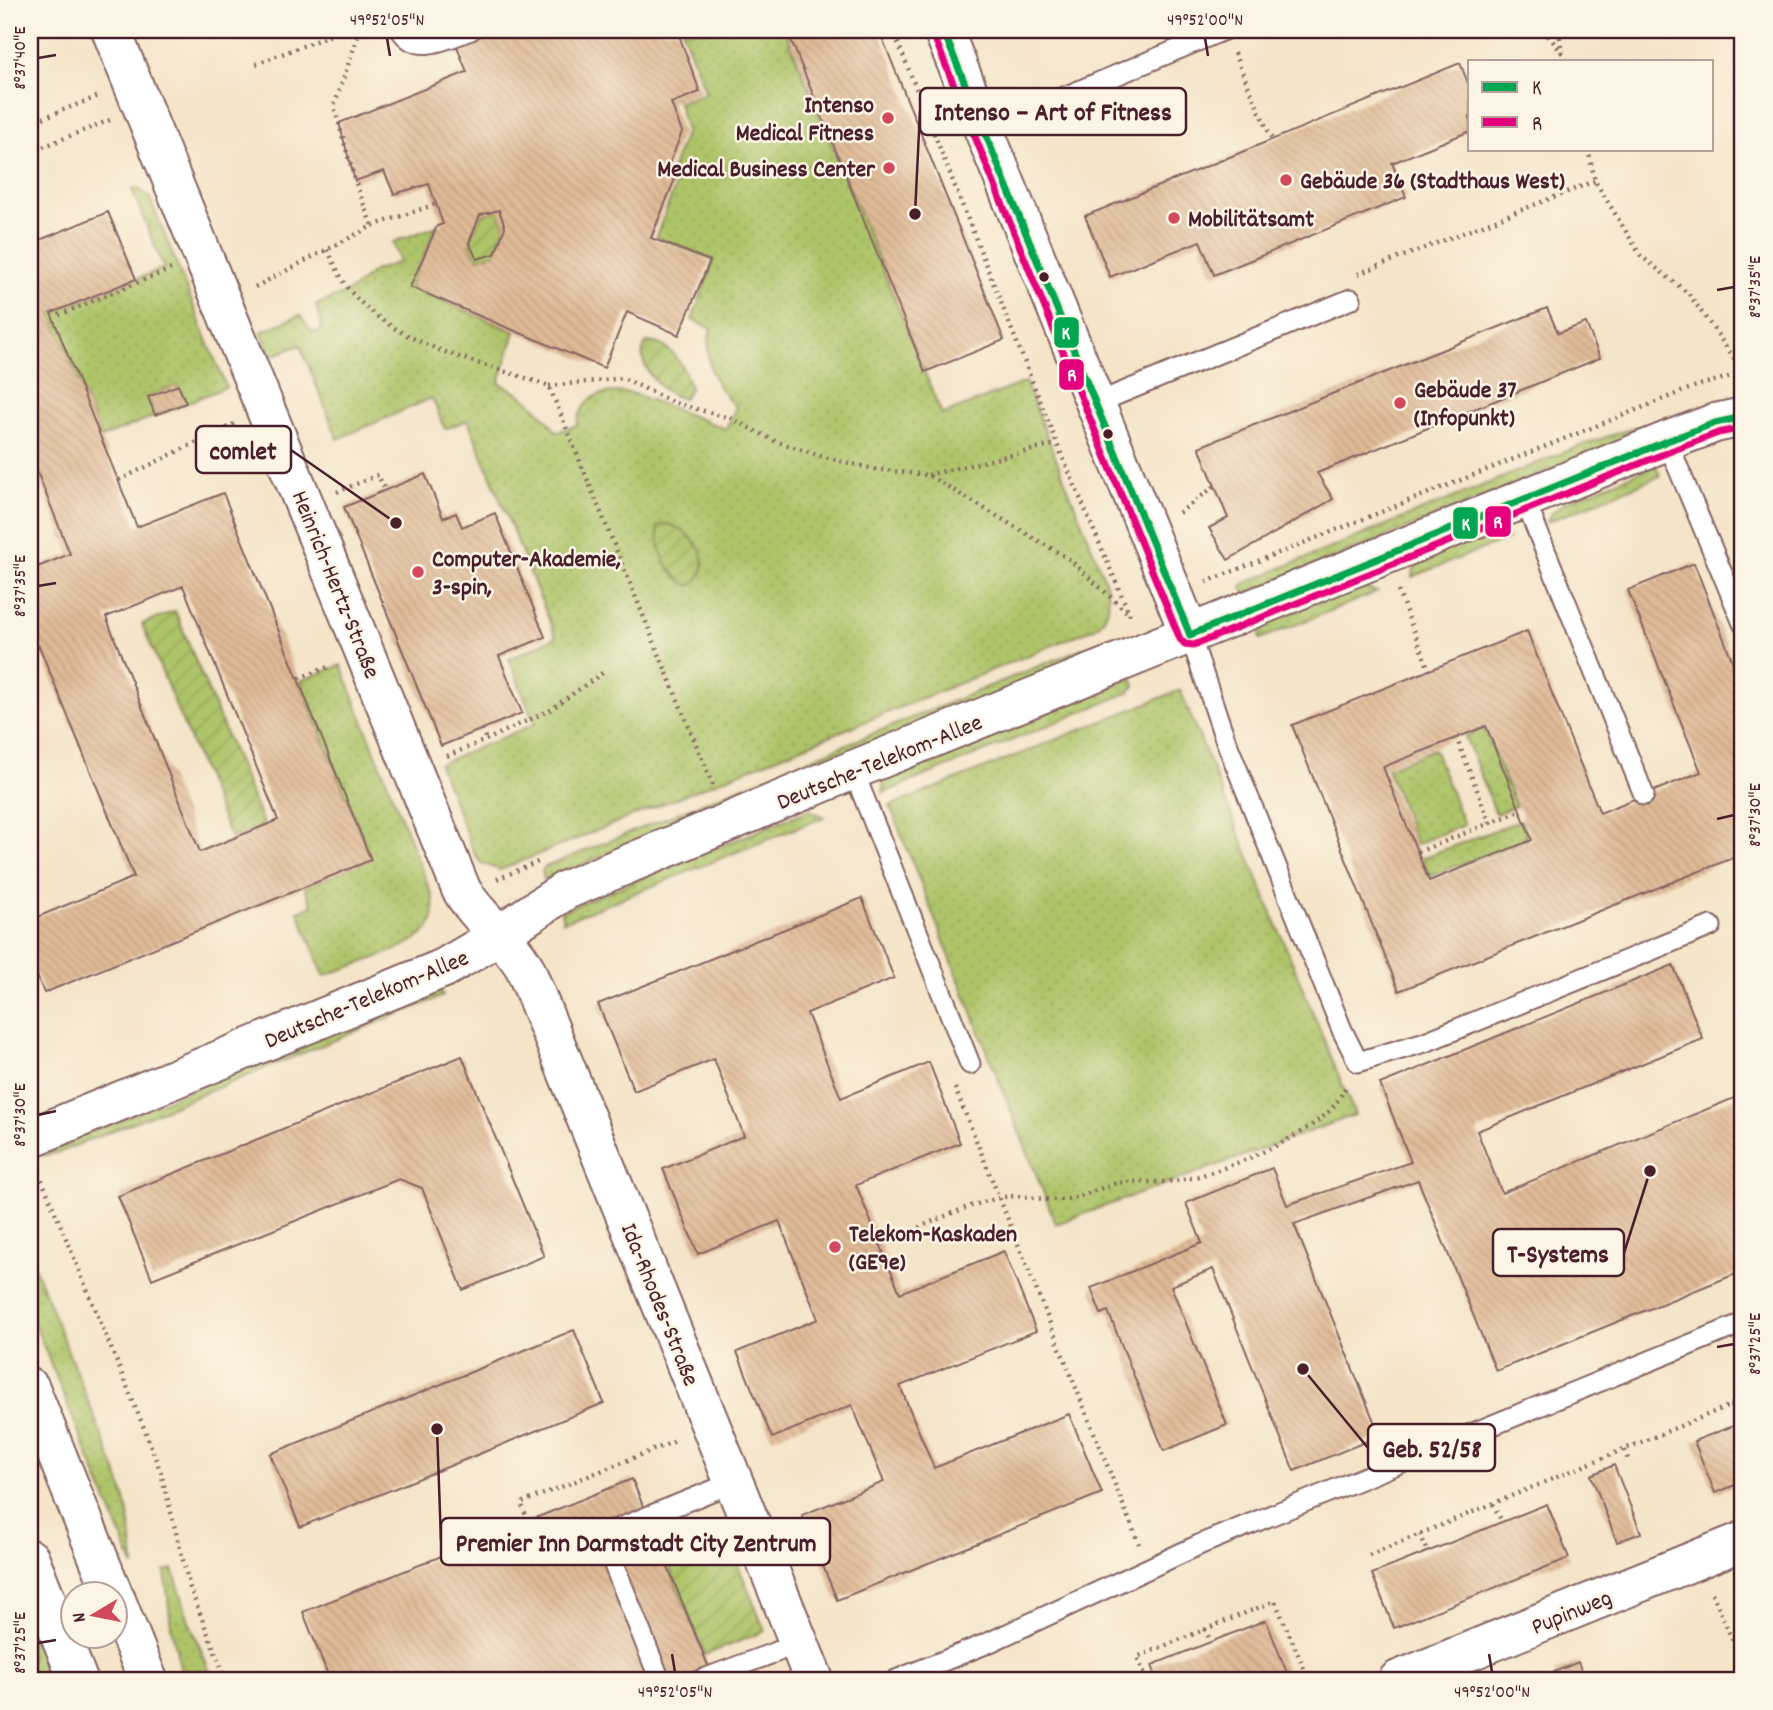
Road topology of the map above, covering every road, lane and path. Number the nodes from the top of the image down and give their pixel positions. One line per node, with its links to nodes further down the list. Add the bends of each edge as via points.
1 (111, 30): 15 (street, Heinrich-Hertz-Straße)
2 (344, 30): 13 (path)
3 (360, 30): 23 (path, via 334,106)
4 (401, 30): 5 (lane, via 408,39 424,44)
5 (471, 30)
6 (893, 30): 35 (path)
7 (943, 30): 17 (street)
8 (1224, 30): 17 (lane); 18 (path)
9 (1544, 30): 11 (path)
10 (1559, 30): 11 (path)
11 (1563, 54): 12 (path)
12 (1565, 60)
13 (256, 64)
14 (104, 94): 16 (path)
15 (144, 111): 20 (path, via 125,114); 27 (street, Heinrich-Hertz-Straße)
16 (30, 123)
17 (984, 131): 31 (street)
18 (1272, 139)
19 (1588, 150): 21 (path)
20 (30, 152)
21 (1595, 181): 26 (path, via 1353,275); 29 (path, via 1640,256 1689,294)
22 (436, 204): 23 (path)
23 (372, 226): 24 (path)
24 (327, 250): 27 (path); 30 (path, via 350,291 384,323 424,345)
25 (172, 268): 28 (path)
26 (1351, 299): 31 (lane)
27 (222, 302): 32 (street, Heinrich-Hertz-Straße)
28 (59, 315)
29 (1743, 371)
30 (549, 386): 36 (path, via 623,378 674,403 730,418 775,441 824,457); 55 (path)
31 (1094, 404): 45 (street)
32 (266, 411): 37 (path); 61 (street, Heinrich-Hertz-Straße, via 461,889 471,907)
33 (1743, 416): 34 (street, Deutsche-Telekom-Allee)
34 (1667, 440): 41 (street, Deutsche-Telekom-Allee); 44 (lane)
35 (1057, 444): 36 (path); 36 (path, via 1130,615 1069,559)
36 (928, 475)
37 (118, 480)
38 (1215, 486): 42 (path)
39 (385, 490): 40 (path, via 378,475)
40 (334, 493)
41 (1524, 498): 45 (street, Deutsche-Telekom-Allee); 56 (lane)
42 (1177, 515)
43 (1398, 591): 47 (path)
44 (1743, 623)
45 (1190, 635): 54 (street, Deutsche-Telekom-Allee); 62 (lane, via 1224,736)
46 (333, 665): 49 (path)
47 (1429, 670)
48 (606, 671): 52 (path, via 550,710)
49 (299, 678)
50 (482, 729): 52 (path)
51 (1457, 737): 58 (path)
52 (486, 740): 53 (path)
53 (441, 758)
54 (853, 770): 61 (street, Deutsche-Telekom-Allee, via 566,890); 63 (lane)
55 (715, 790)
56 (1644, 795)
57 (1520, 811): 58 (path)
58 (1490, 823): 59 (path)
59 (1418, 852)
60 (1711, 926): 62 (lane, via 1425,1042)
61 (498, 933): 65 (street, Deutsche-Telekom-Allee, via 443,968); 73 (street, Ida-Rhodes-Straße, via 525,968)
62 (1358, 1062): 66 (path, via 1325,1115 1262,1152 1219,1170 1179,1181 1121,1183 1066,1200 1024,1195)
63 (970, 1065)
64 (953, 1083): 66 (path)
65 (33, 1153): 95 (path, via 144,1428 190,1588)
66 (1000, 1198): 67 (path); 86 (path)
67 (880, 1244)
68 (1743, 1323): 86 (lane)
69 (30, 1388): 87 (street)
70 (1743, 1401): 71 (path)
71 (1732, 1405): 72 (path); 74 (path)
72 (1739, 1423)
73 (711, 1427): 76 (street, Ida-Rhodes-Straße); 78 (path, via 521,1503)
74 (1625, 1450): 75 (path); 77 (path)
75 (1628, 1459)
76 (734, 1482): 91 (street, Ida-Rhodes-Straße); 96 (lane, via 602,1535)
77 (1493, 1504): 79 (path); 80 (path)
78 (528, 1521)
79 (1502, 1522)
80 (1420, 1534): 82 (path); 83 (path)
81 (1743, 1541): 85 (street, Pupinweg)
82 (1428, 1551)
83 (1369, 1555)
84 (30, 1559): 93 (street)
85 (1697, 1560): 92 (path); 102 (street, Pupinweg)
86 (1149, 1568): 99 (lane, via 988,1643)
87 (107, 1580)
88 (1205, 1629): 90 (path); 100 (path, via 1137,1657); 101 (path, via 1275,1601)
89 (130, 1635): 94 (street)
90 (1211, 1642)
91 (800, 1643): 97 (lane); 98 (street, Ida-Rhodes-Straße)
92 (1743, 1665)
93 (78, 1680)
94 (148, 1680)
95 (226, 1680)
96 (660, 1680)
97 (701, 1680)
98 (814, 1680)
99 (895, 1680)
100 (1147, 1680)
101 (1309, 1680)
102 (1398, 1680)

